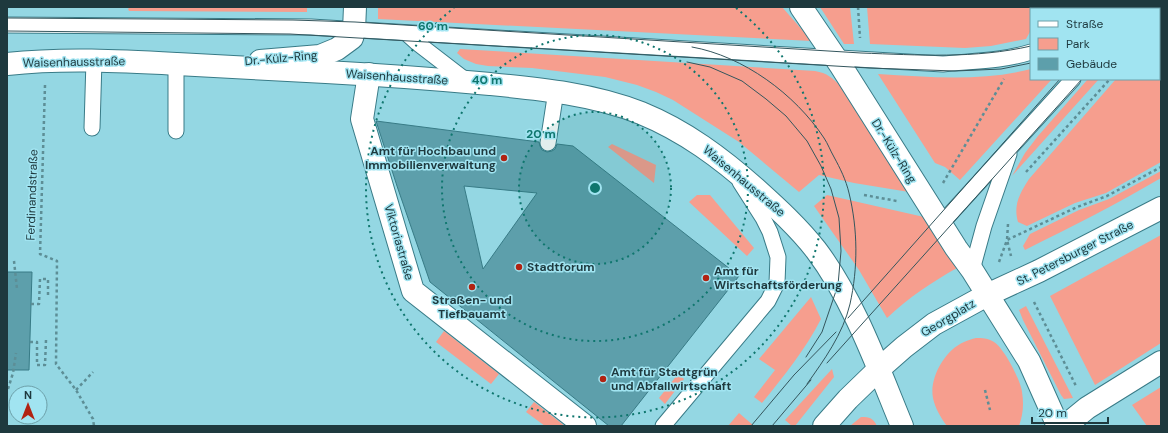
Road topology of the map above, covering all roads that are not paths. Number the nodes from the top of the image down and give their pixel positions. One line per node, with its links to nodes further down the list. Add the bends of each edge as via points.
1 (355, 7): 4 (main road)
2 (801, 7): 7 (main road, Dr.-Külz-Ring)
3 (7, 25): 4 (lane, via 311,27)
4 (354, 30): 5 (lane); 10 (main road, Dr.-Külz-Ring, via 352,38 338,49 320,56)
5 (406, 33): 7 (lane); 13 (lane)
6 (1024, 54): 7 (lane, via 996,60 943,64)
7 (835, 58): 21 (main road, Dr.-Külz-Ring)
8 (94, 60): 9 (main road, Waisenhausstraße); 10 (main road, Waisenhausstraße); 15 (lane)
9 (7, 64)
10 (187, 65): 11 (main road, Waisenhausstraße); 16 (lane)
11 (369, 74): 13 (main road, Waisenhausstraße); 26 (main road, Viktoriastraße, via 362,119 413,291)
12 (1072, 80): 18 (lane)
13 (468, 82): 14 (main road, Waisenhausstraße)
14 (556, 90): 17 (lane); 19 (main road, Waisenhausstraße, via 640,113 675,129)
15 (92, 128)
16 (176, 131)
17 (548, 143)
18 (1011, 147): 21 (lane); 22 (lane)
19 (730, 166): 25 (main road, Waisenhausstraße, via 787,218 816,250 838,285); 27 (lane, via 770,232 778,257 777,283 768,301)
20 (1161, 208): 23 (main road, St. Petersburger Straße)
21 (941, 224): 22 (main road, Dr.-Külz-Ring)
22 (972, 270): 23 (main road, Dr.-Külz-Ring)
23 (987, 295): 25 (main road, Georgplatz, via 934,324); 30 (main road, Georgplatz, via 1029,362)
24 (1161, 362): 31 (main road, via 1087,408)
25 (879, 369): 28 (main road); 29 (main road)
26 (585, 426)
27 (663, 426)
28 (824, 426)
29 (902, 426)
30 (1058, 426)
31 (1065, 426)

